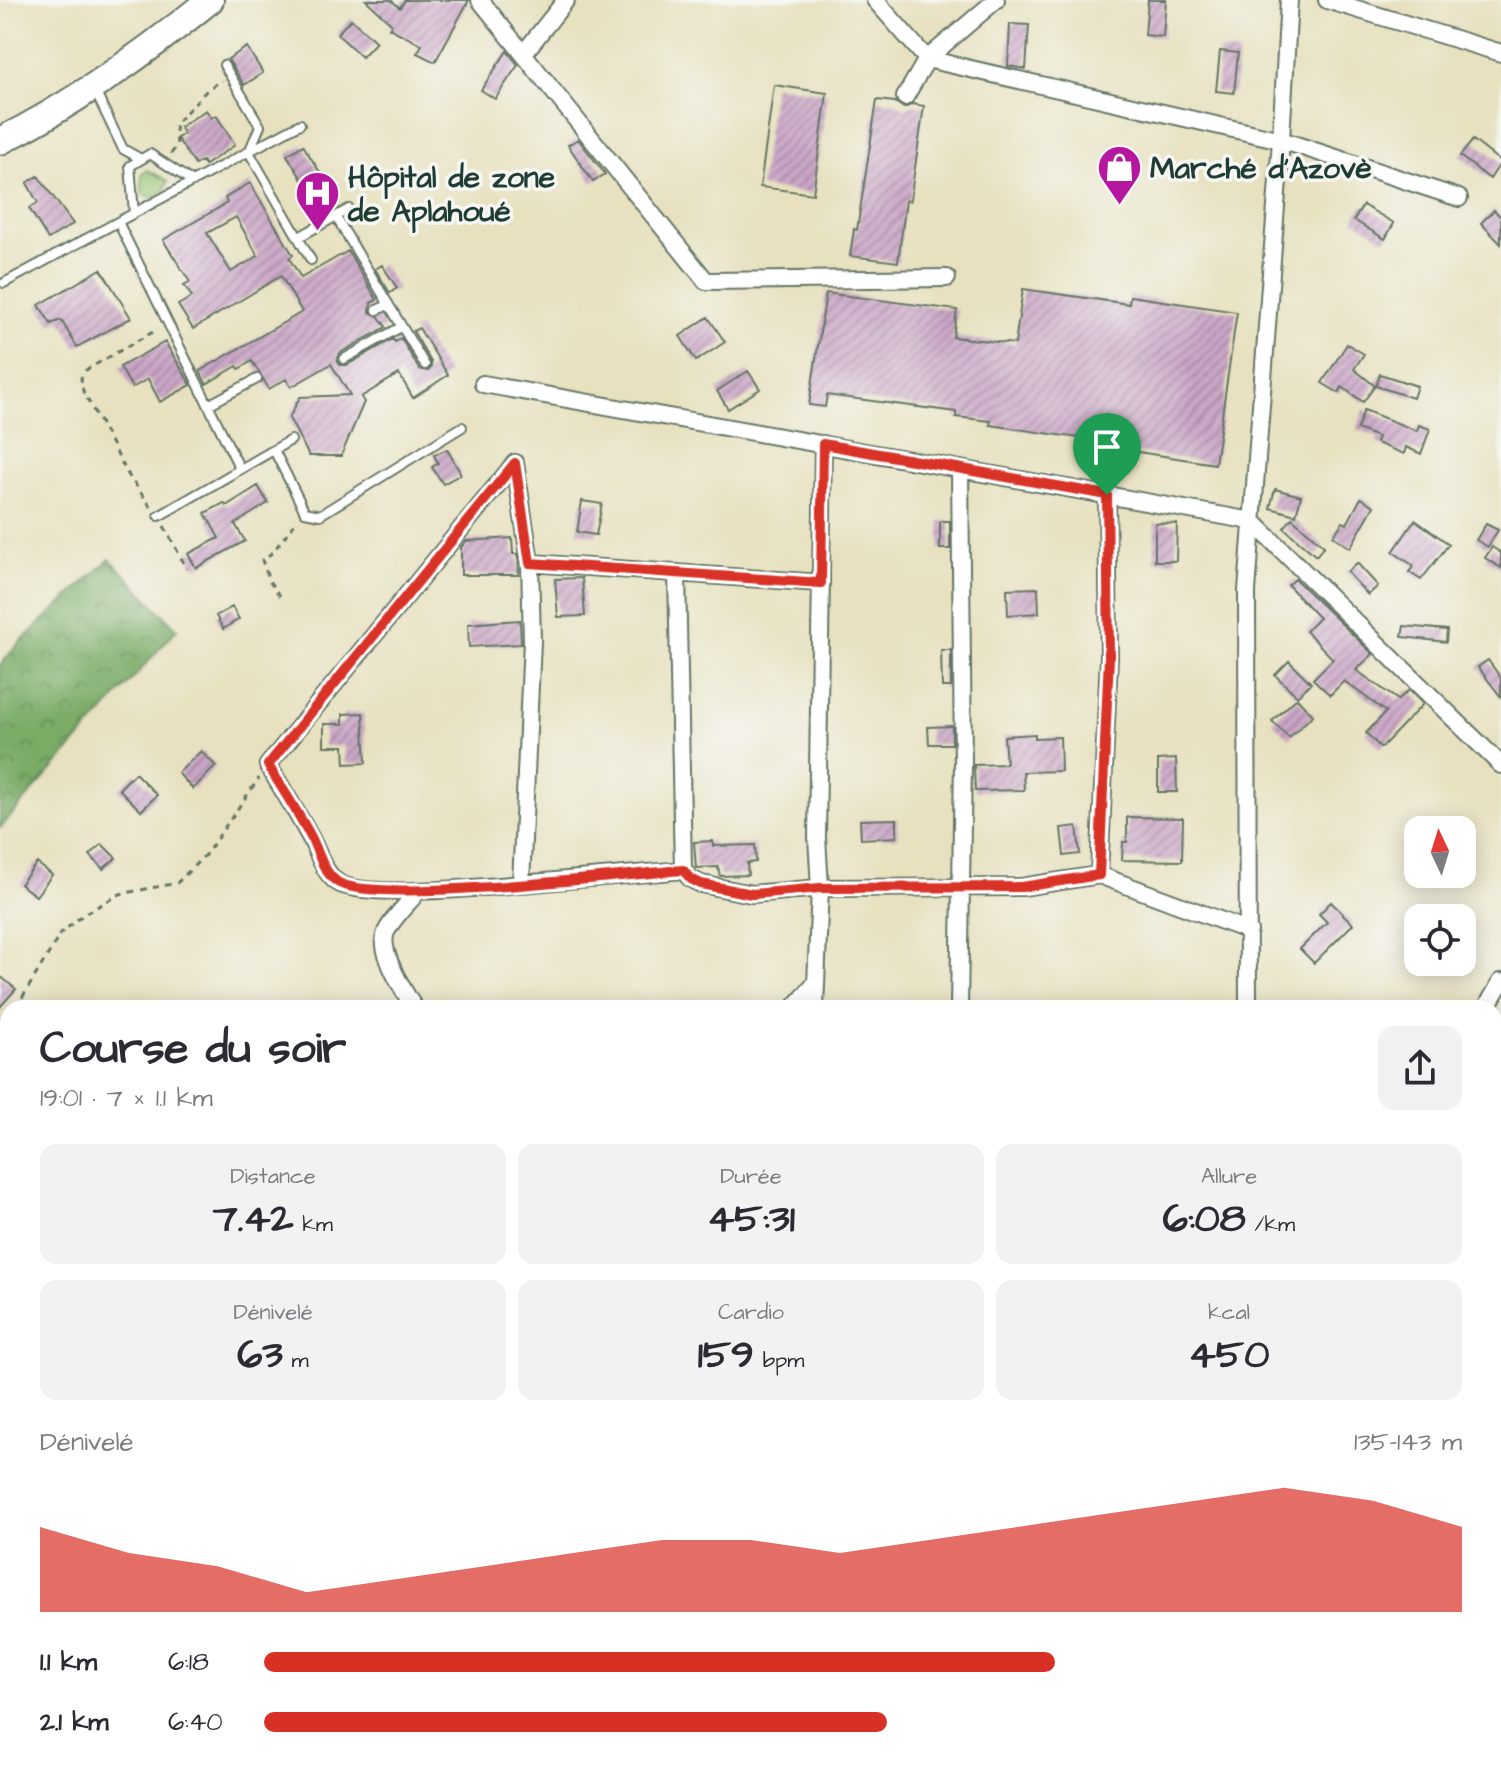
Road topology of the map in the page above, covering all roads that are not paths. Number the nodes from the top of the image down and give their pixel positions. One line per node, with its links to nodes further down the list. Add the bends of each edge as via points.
1 (210, 0): 12 (main road)
2 (480, 0): 8 (street)
3 (566, 0): 8 (street)
4 (875, 0): 10 (street)
5 (996, 0): 10 (street)
6 (1289, 0): 15 (street)
7 (1327, 0): 9 (street)
8 (524, 53): 27 (street, via 706,281)
9 (1501, 53)
10 (927, 59): 13 (street); 15 (street)
11 (224, 65): 17 (lane, via 260,126)
12 (93, 87): 16 (main road); 18 (lane, via 123,149)
13 (905, 97)
14 (300, 124): 17 (lane)
15 (1281, 140): 20 (street); 45 (street)
16 (0, 141)
17 (249, 152): 19 (lane); 25 (lane)
18 (141, 159): 19 (lane, via 150,154); 22 (lane, via 130,166)
19 (193, 182): 22 (lane)
20 (1459, 198)
21 (349, 209): 23 (lane)
22 (134, 213): 24 (lane)
23 (336, 217): 25 (lane); 29 (lane)
24 (118, 222): 28 (lane); 36 (lane)
25 (299, 237): 26 (lane)
26 (311, 260)
27 (947, 278)
28 (4, 283)
29 (388, 305): 30 (lane); 31 (lane)
30 (377, 310)
31 (401, 327): 32 (lane); 33 (lane)
32 (344, 359)
33 (425, 365)
34 (257, 379): 36 (lane)
35 (483, 384): 39 (street)
36 (208, 405): 41 (lane)
37 (462, 427): 40 (lane, via 320,515 305,512)
38 (291, 440): 40 (lane)
39 (823, 444): 42 (street); 48 (street)
40 (274, 450): 41 (lane)
41 (240, 469): 44 (lane)
42 (960, 469): 43 (street); 53 (street)
43 (1107, 495): 45 (street); 51 (street, via 1109,657)
44 (159, 516)
45 (1252, 521): 49 (street); 56 (street, via 1247,591)
46 (530, 563): 47 (street); 52 (street, via 532,641); 55 (street, via 515,463 268,765 339,884)
47 (677, 573): 48 (street); 50 (street)
48 (821, 583): 54 (street)
49 (1501, 765)
50 (683, 870): 52 (street); 54 (street, via 701,884 752,894)
51 (1099, 875): 53 (street, via 1022,887); 56 (street)
52 (521, 884): 55 (street)
53 (960, 887): 54 (street); 62 (street)
54 (820, 888): 58 (street)
55 (418, 891): 59 (street, via 386,931 384,943)
56 (1249, 931): 63 (street)
57 (1501, 982): 64 (street)
58 (814, 985): 60 (street); 61 (street)
59 (410, 1000)
60 (801, 1000)
61 (815, 1000)
62 (959, 1000)
63 (1248, 1000)
64 (1491, 1000)

